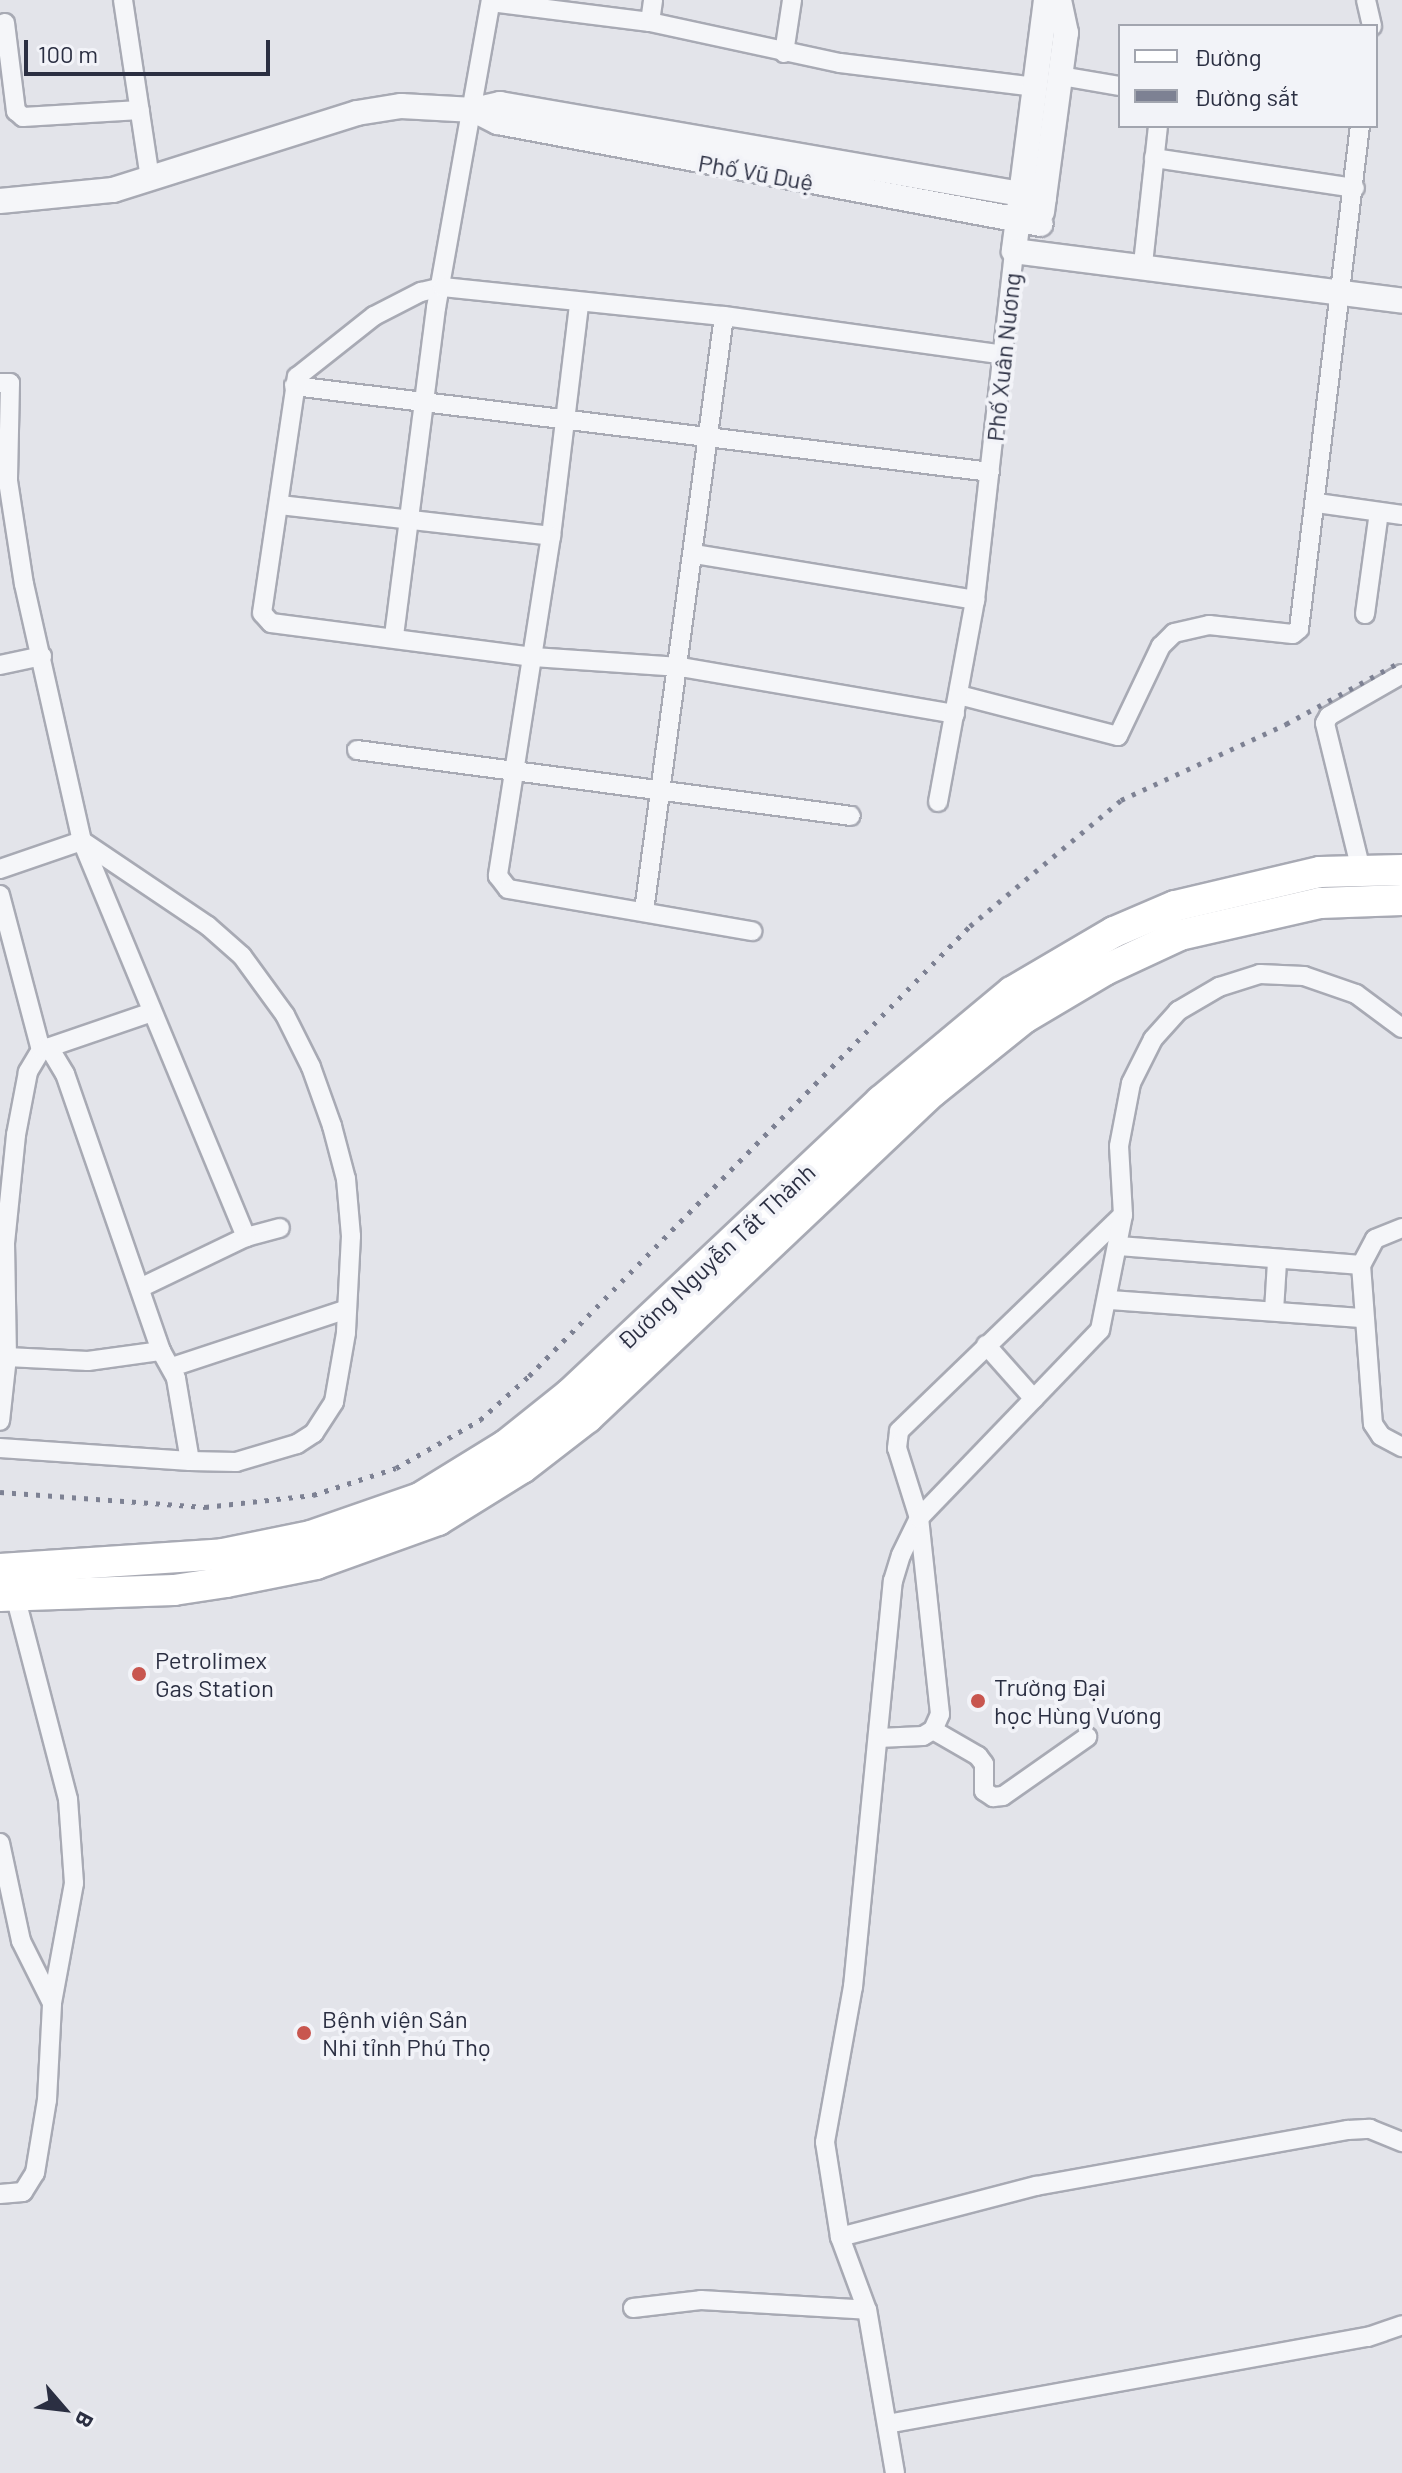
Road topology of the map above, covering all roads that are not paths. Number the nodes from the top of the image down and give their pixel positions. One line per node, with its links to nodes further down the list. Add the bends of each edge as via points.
1 (123, 0): 16 (street)
2 (653, 0): 9 (street)
3 (792, 0): 12 (street)
4 (1046, 0): 15 (street, Phố Xuân Nương)
5 (1059, 0): 13 (street, Phố Xuân Nương, via 1066,33)
6 (1366, 0): 11 (street)
7 (491, 1): 8 (street); 17 (street)
8 (568, 6): 9 (street)
9 (650, 22): 12 (street)
10 (5, 23): 16 (street, via 16,111 23,117)
11 (1372, 24)
12 (784, 53): 15 (street)
13 (1061, 76): 14 (street); 23 (street, Phố Xuân Nương)
14 (1118, 86)
15 (1036, 87): 23 (street, Phố Xuân Nương)
16 (140, 110): 21 (street)
17 (474, 110): 21 (street, Phố Vũ Duệ, via 401,106 357,113); 23 (street, Phố Vũ Duệ, via 500,104); 25 (street, Phố Vũ Duệ, via 498,122); 28 (street)
18 (1158, 128): 20 (street)
19 (1360, 128): 22 (street)
20 (1154, 158): 22 (street); 27 (street)
21 (150, 179): 24 (street, Phố Vũ Duệ, via 90,194)
22 (1355, 188): 29 (street)
23 (1033, 196): 25 (street, Phố Xuân Nương)
24 (0, 201)
25 (1030, 222): 26 (street, Phố Xuân Nương)
26 (1025, 253): 27 (street); 33 (street, Phố Xuân Nương)
27 (1143, 264): 29 (street)
28 (442, 287): 31 (street); 35 (street, via 374,316 305,368); 36 (street)
29 (1342, 292): 30 (street); 41 (street)
30 (1402, 301)
31 (579, 305): 32 (street); 37 (street)
32 (724, 316): 33 (street); 38 (street)
33 (1004, 355): 39 (street, Phố Xuân Nương)
34 (0, 383): 40 (street, via 10,383)
35 (294, 386): 36 (street); 42 (street)
36 (425, 402): 37 (street); 45 (street)
37 (566, 418): 38 (street); 46 (street)
38 (712, 435): 39 (street); 47 (street)
39 (990, 472): 48 (street, Phố Xuân Nương)
40 (4, 481): 51 (street)
41 (1317, 503): 43 (street); 56 (street, via 1299,629 1293,634 1209,625 1174,633 1161,646 1118,736)
42 (280, 505): 45 (street); 50 (street, via 265,620)
43 (1379, 512): 44 (street); 49 (street)
44 (1402, 515)
45 (411, 518): 46 (street); 50 (street)
46 (551, 536): 52 (street)
47 (695, 554): 48 (street); 54 (street)
48 (975, 600): 56 (street, Phố Xuân Nương)
49 (1365, 614)
50 (394, 636): 52 (street)
51 (42, 656): 53 (street); 63 (street)
52 (533, 657): 54 (street); 59 (street)
53 (0, 665)
54 (680, 667): 57 (street); 60 (street)
55 (1402, 674): 65 (street, via 1325,723)
56 (959, 695): 57 (street, Phố Xuân Nương)
57 (955, 714): 61 (street, Phố Xuân Nương)
58 (357, 750): 59 (street)
59 (517, 772): 60 (street); 69 (street, via 498,876 504,886)
60 (661, 793): 62 (street); 69 (street)
61 (938, 802)
62 (851, 816)
63 (82, 841): 64 (street); 72 (street); 84 (street, via 208,926 251,968 285,1015 311,1067 346,1179 351,1236)
64 (0, 869)
65 (1361, 870): 66 (main road, Đường Nguyễn Tất Thành); 71 (main road, Đường Nguyễn Tất Thành, via 1236,888 1175,906 1114,932)
66 (1402, 870)
67 (0, 895): 74 (street)
68 (1402, 900): 71 (main road, Đường Nguyễn Tất Thành, via 1320,903 1180,935)
69 (644, 911): 70 (street)
70 (752, 931)
71 (1018, 1005): 96 (main road, Đường Nguyễn Tất Thành, via 916,1069 570,1394 506,1445 420,1498 311,1536 223,1554); 97 (main road, Đường Nguyễn Tất Thành, via 587,1418 522,1468 438,1520 331,1560 226,1582 174,1590)
72 (152, 1012): 74 (street); 78 (street)
73 (1402, 1028): 75 (street, via 1356,994 1304,976 1260,974 1219,987 1178,1011 1153,1039 1131,1083 1119,1146)
74 (45, 1049): 82 (street, via 65,1074); 88 (street, via 28,1072 15,1148 5,1243)
75 (1123, 1215): 79 (street); 87 (street)
76 (280, 1228): 78 (street)
77 (1402, 1228): 81 (street, via 1375,1239)
78 (246, 1237): 82 (street)
79 (1119, 1246): 80 (street); 83 (street)
80 (1277, 1262): 81 (street); 85 (street)
81 (1361, 1265): 86 (street)
82 (140, 1288): 89 (street)
83 (1110, 1300): 85 (street); 90 (street, via 1100,1330)
84 (347, 1309): 89 (street); 94 (street, via 334,1402 314,1433 297,1444 236,1462)
85 (1274, 1311): 86 (street)
86 (1364, 1318): 92 (street, via 1373,1424 1381,1436)
87 (986, 1345): 90 (street); 95 (street, via 899,1431 897,1448)
88 (7, 1357): 89 (street); 91 (street)
89 (166, 1359): 94 (street)
90 (1034, 1399): 95 (street)
91 (0, 1421)
92 (1402, 1447)
93 (0, 1448): 94 (street)
94 (190, 1461)
95 (919, 1518): 98 (street, via 940,1714); 100 (street, via 893,1581)
96 (0, 1569)
97 (8, 1596): 102 (street, via 68,1799 74,1883)
98 (933, 1730): 99 (street, via 978,1756 984,1764 984,1791 993,1797 1003,1796); 100 (street)
99 (1087, 1737)
100 (878, 1738): 105 (street, via 853,1987 825,2142)
101 (0, 1843): 102 (street, via 21,1941 42,1993)
102 (52, 2003): 104 (street, via 47,2100 35,2173 23,2192)
103 (1402, 2142): 105 (street, via 1370,2129 1348,2130 1036,2186)
104 (0, 2194)
105 (840, 2237): 107 (street)
106 (633, 2308): 107 (street, via 701,2300)
107 (867, 2310): 109 (street)
108 (1402, 2325): 109 (street, via 1368,2337)
109 (887, 2424): 110 (street)
110 (895, 2473)

